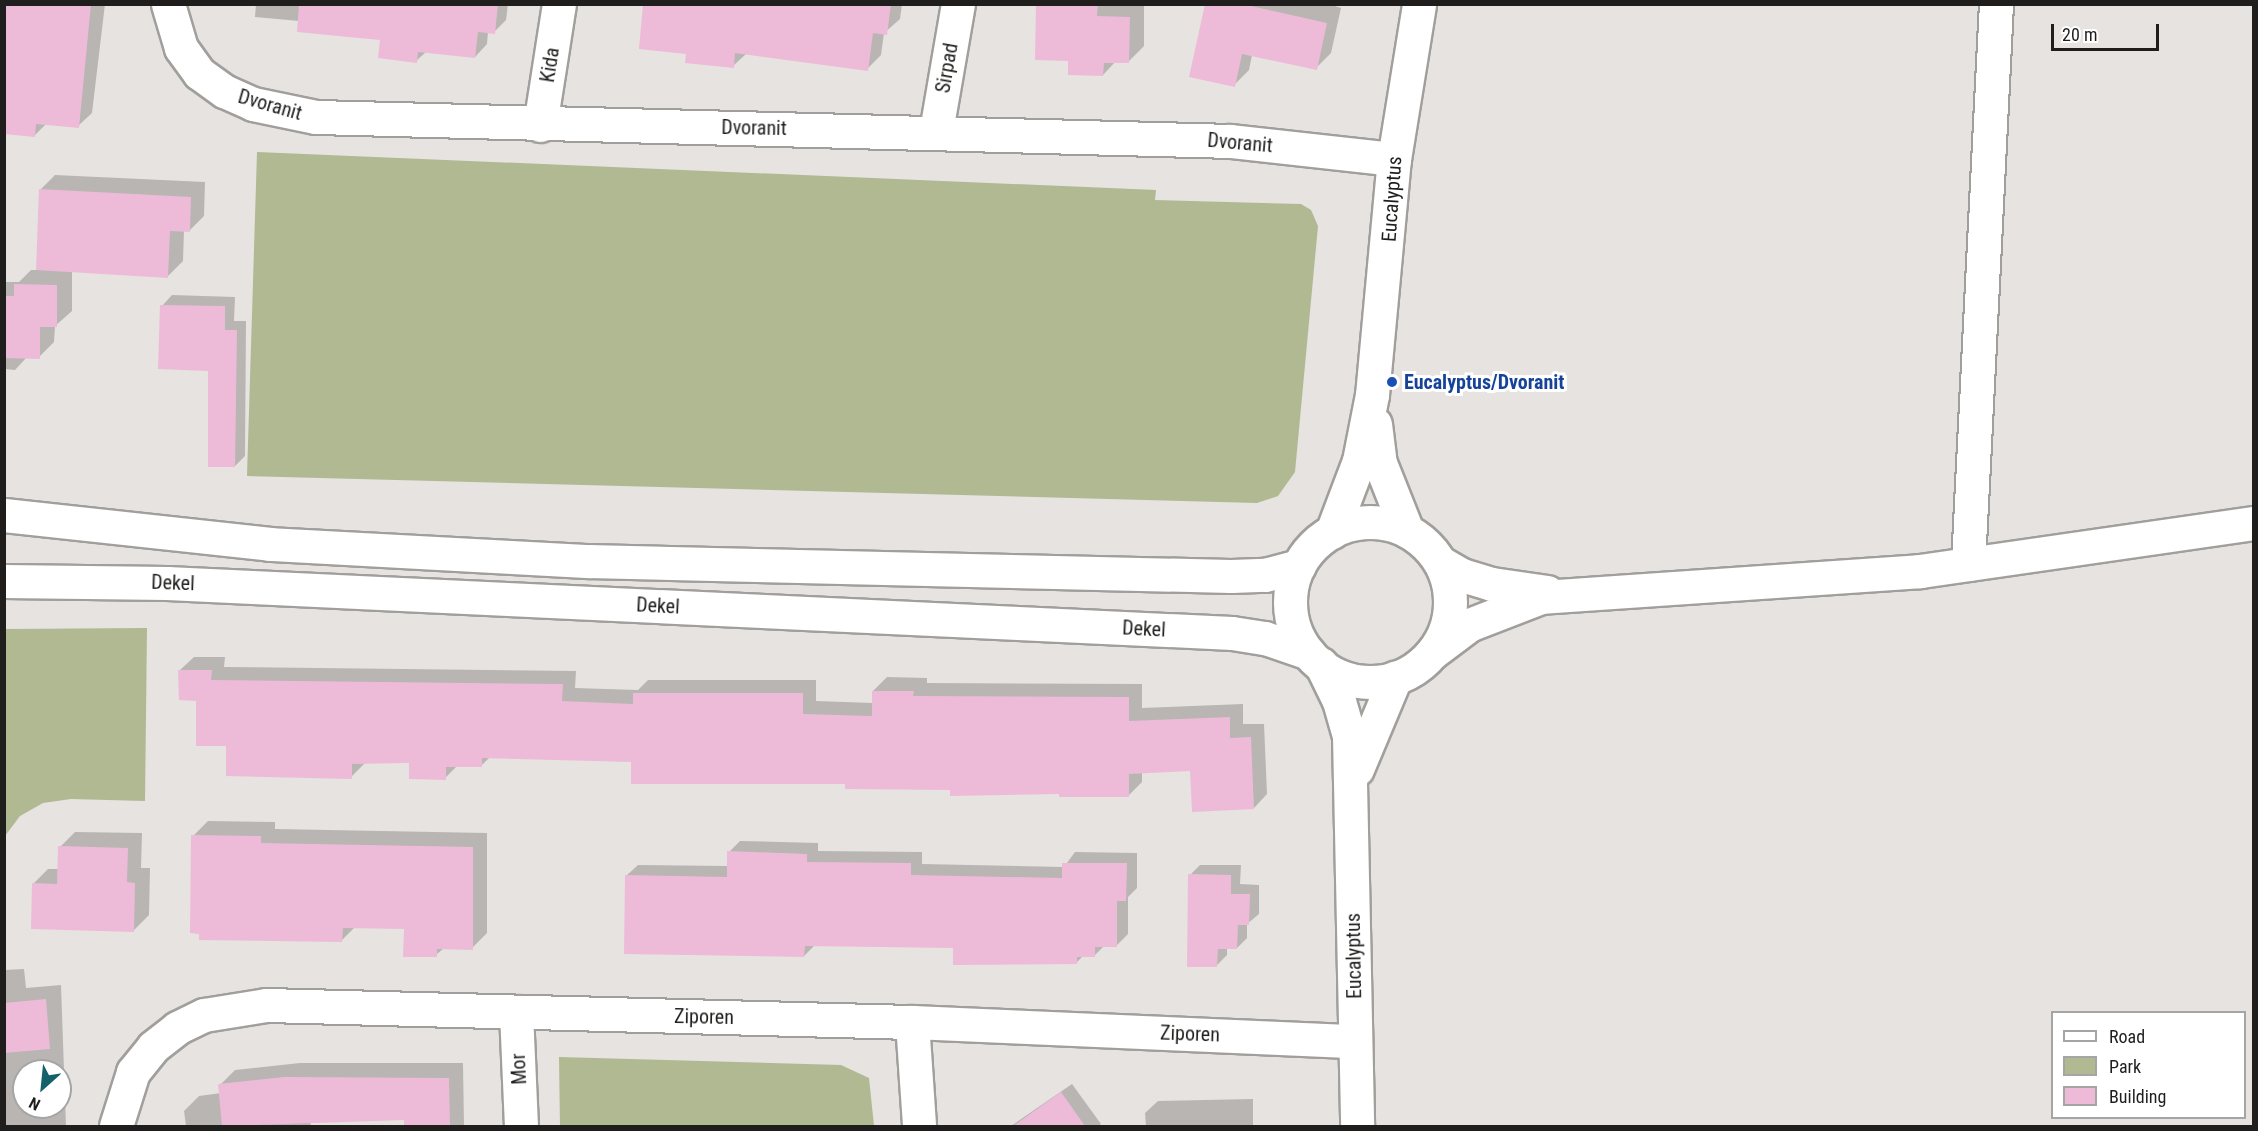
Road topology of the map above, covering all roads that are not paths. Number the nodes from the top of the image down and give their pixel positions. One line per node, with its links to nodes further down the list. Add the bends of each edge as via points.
1 (168, 4): 6 (street, Dvoranit, via 181,48 199,73 224,91 253,104 316,117)
2 (559, 4): 6 (street, Kida)
3 (958, 4): 7 (street, Sirpad)
4 (1419, 4): 8 (street, Eucalyptus)
5 (1996, 4): 15 (street)
6 (540, 124): 7 (street, Dvoranit)
7 (936, 131): 8 (street, Dvoranit, via 1230,141)
8 (1394, 159): 9 (street, Eucalyptus)
9 (1372, 395): 12 (street, Eucalyptus, via 1380,464); 13 (street, Eucalyptus, via 1359,461)
10 (4, 515): 16 (street, via 270,544 588,561 1231,576 1265,575)
11 (2253, 523): 15 (street)
12 (1407, 531): 13 (street, via 1376,522); 14 (street, via 1420,539)
13 (1332, 532): 16 (street, via 1307,552)
14 (1441, 563): 18 (street, via 1462,575 1492,584); 19 (street, via 1450,592 1450,608 1448,623)
15 (1968, 564): 18 (street, via 1704,588)
16 (1299, 566): 20 (street, via 1293,581 1291,611 1294,627)
17 (4, 581): 20 (street, Dekel, via 167,583 1232,633 1265,638)
18 (1567, 595): 19 (street, via 1541,597 1498,612 1469,625)
19 (1433, 652): 21 (street)
20 (1315, 659): 21 (street, via 1349,679); 22 (street, Eucalyptus, via 1339,700 1349,735)
21 (1395, 678): 22 (street, Eucalyptus, via 1364,746)
22 (1352, 786): 25 (street, Eucalyptus)
23 (516, 1012): 24 (street, Ziporen); 26 (street, Ziporen, via 266,1005 204,1015 177,1028 153,1047 133,1072); 27 (street, Mor)
24 (912, 1022): 25 (street, Ziporen); 28 (street)
25 (1355, 1041): 29 (street, Eucalyptus)
26 (116, 1126)
27 (522, 1126)
28 (919, 1126)
29 (1357, 1126)

